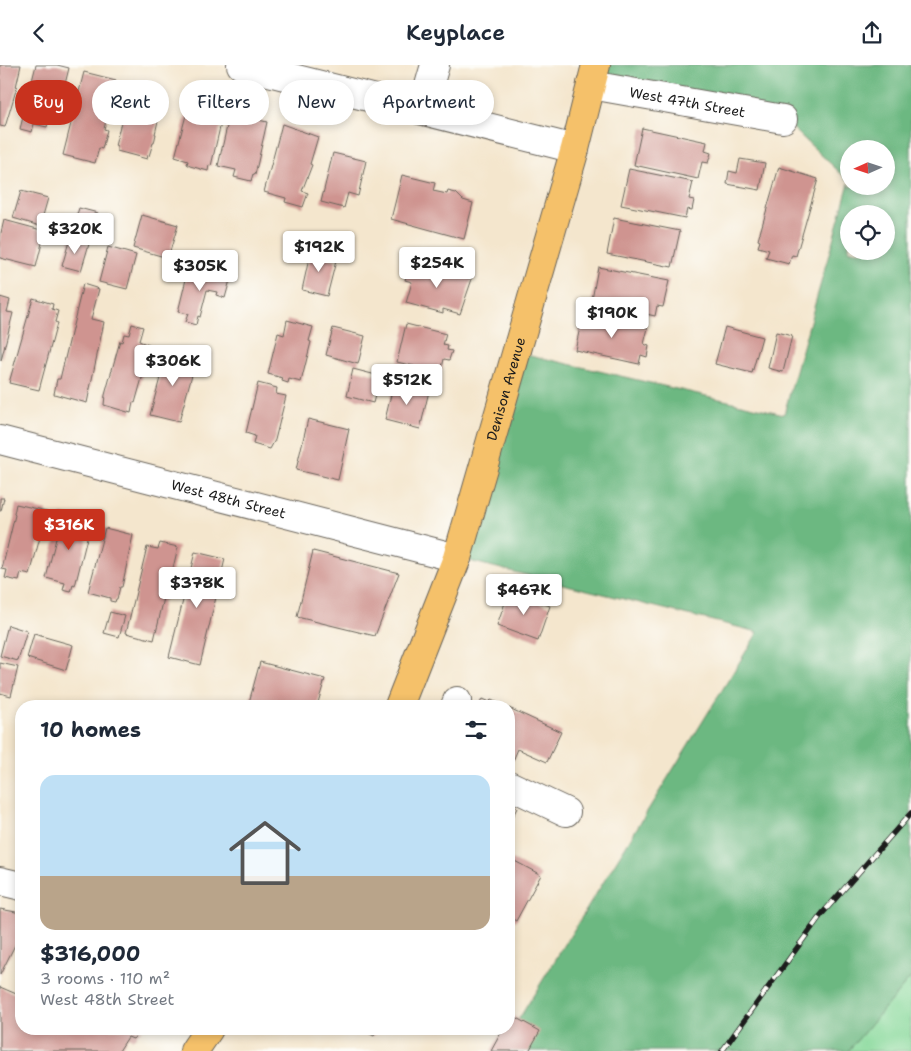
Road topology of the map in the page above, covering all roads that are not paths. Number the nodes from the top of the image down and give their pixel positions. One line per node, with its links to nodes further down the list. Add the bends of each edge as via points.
1 (241, 65): 5 (street)
2 (435, 65): 4 (street)
3 (593, 75): 6 (street, West 47th Street); 8 (main road, Denison Avenue)
4 (431, 80)
5 (364, 96)
6 (783, 119)
7 (478, 125): 8 (street)
8 (575, 149): 10 (main road, Denison Avenue)
9 (0, 440): 10 (street, West 48th Street)
10 (457, 557): 11 (main road, Denison Avenue)
11 (401, 700)
12 (515, 788): 13 (street)
13 (566, 812)
14 (0, 881): 15 (street)
15 (15, 885)
16 (205, 1035): 17 (main road)
17 (194, 1051)

